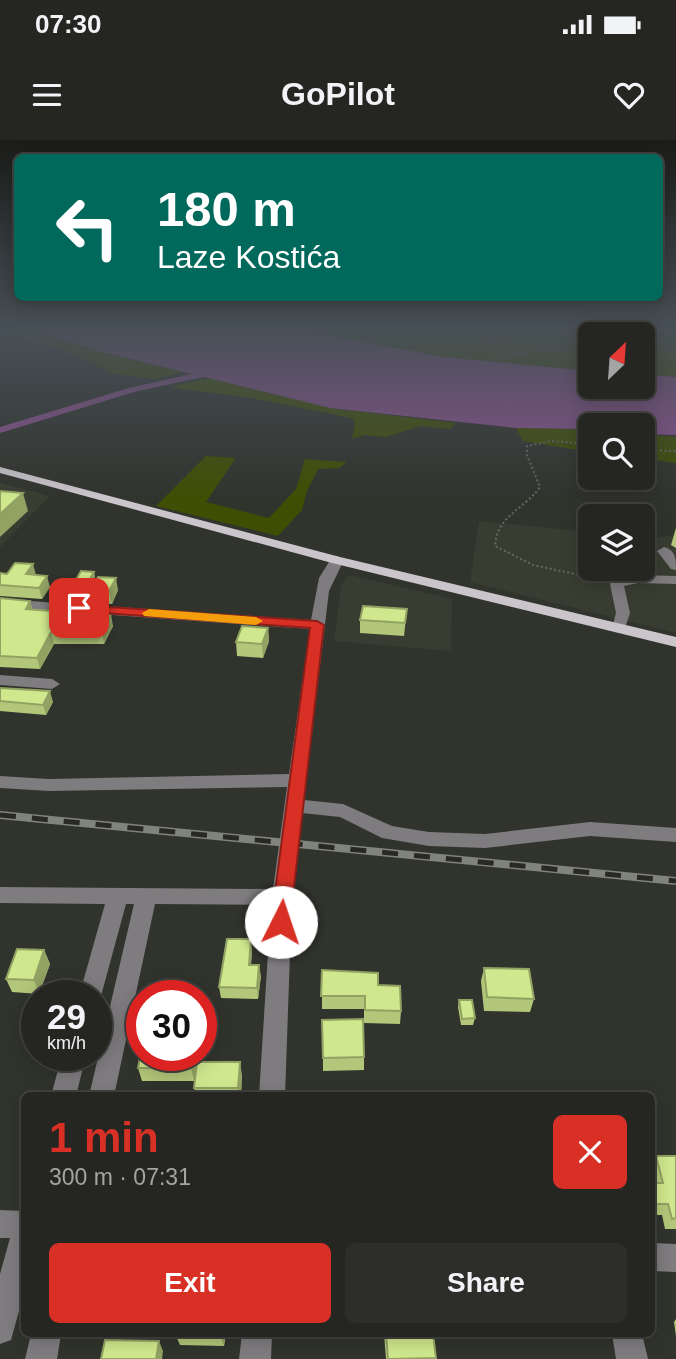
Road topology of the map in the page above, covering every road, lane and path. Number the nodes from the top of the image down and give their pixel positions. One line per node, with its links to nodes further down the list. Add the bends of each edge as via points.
1 (578, 443): 9 (path, via 540,441 527,446 540,487 501,521 494,532 495,546 533,565)
2 (655, 450): 3 (path)
3 (676, 451)
4 (0, 470): 6 (main road)
5 (664, 551): 7 (street)
6 (337, 560): 11 (street, via 326,578); 12 (main road)
7 (676, 566)
8 (676, 580): 9 (street, via 638,579)
9 (617, 584): 12 (street, via 623,613)
10 (0, 603): 11 (street)
11 (317, 625): 16 (street)
12 (619, 628): 13 (main road)
13 (676, 642)
14 (0, 680): 15 (street)
15 (52, 684)
16 (297, 780): 17 (street); 18 (street)
17 (0, 782)
18 (294, 805): 19 (street, via 343,811 389,833 429,839 485,841 590,829); 23 (street)
19 (676, 835)
20 (0, 895): 21 (street)
21 (117, 897): 22 (street); 24 (street)
22 (146, 897): 23 (street); 27 (street)
23 (282, 897): 28 (street)
24 (94, 980)
25 (70, 1071): 26 (street)
26 (64, 1092)
27 (102, 1092)
28 (272, 1092)
29 (0, 1224): 30 (street)
30 (21, 1224)
31 (21, 1250): 34 (street)
32 (655, 1257): 33 (street)
33 (676, 1258)
34 (0, 1329)
35 (45, 1337): 38 (street)
36 (257, 1337): 39 (street)
37 (628, 1337): 40 (street)
38 (41, 1359)
39 (255, 1359)
40 (632, 1359)

